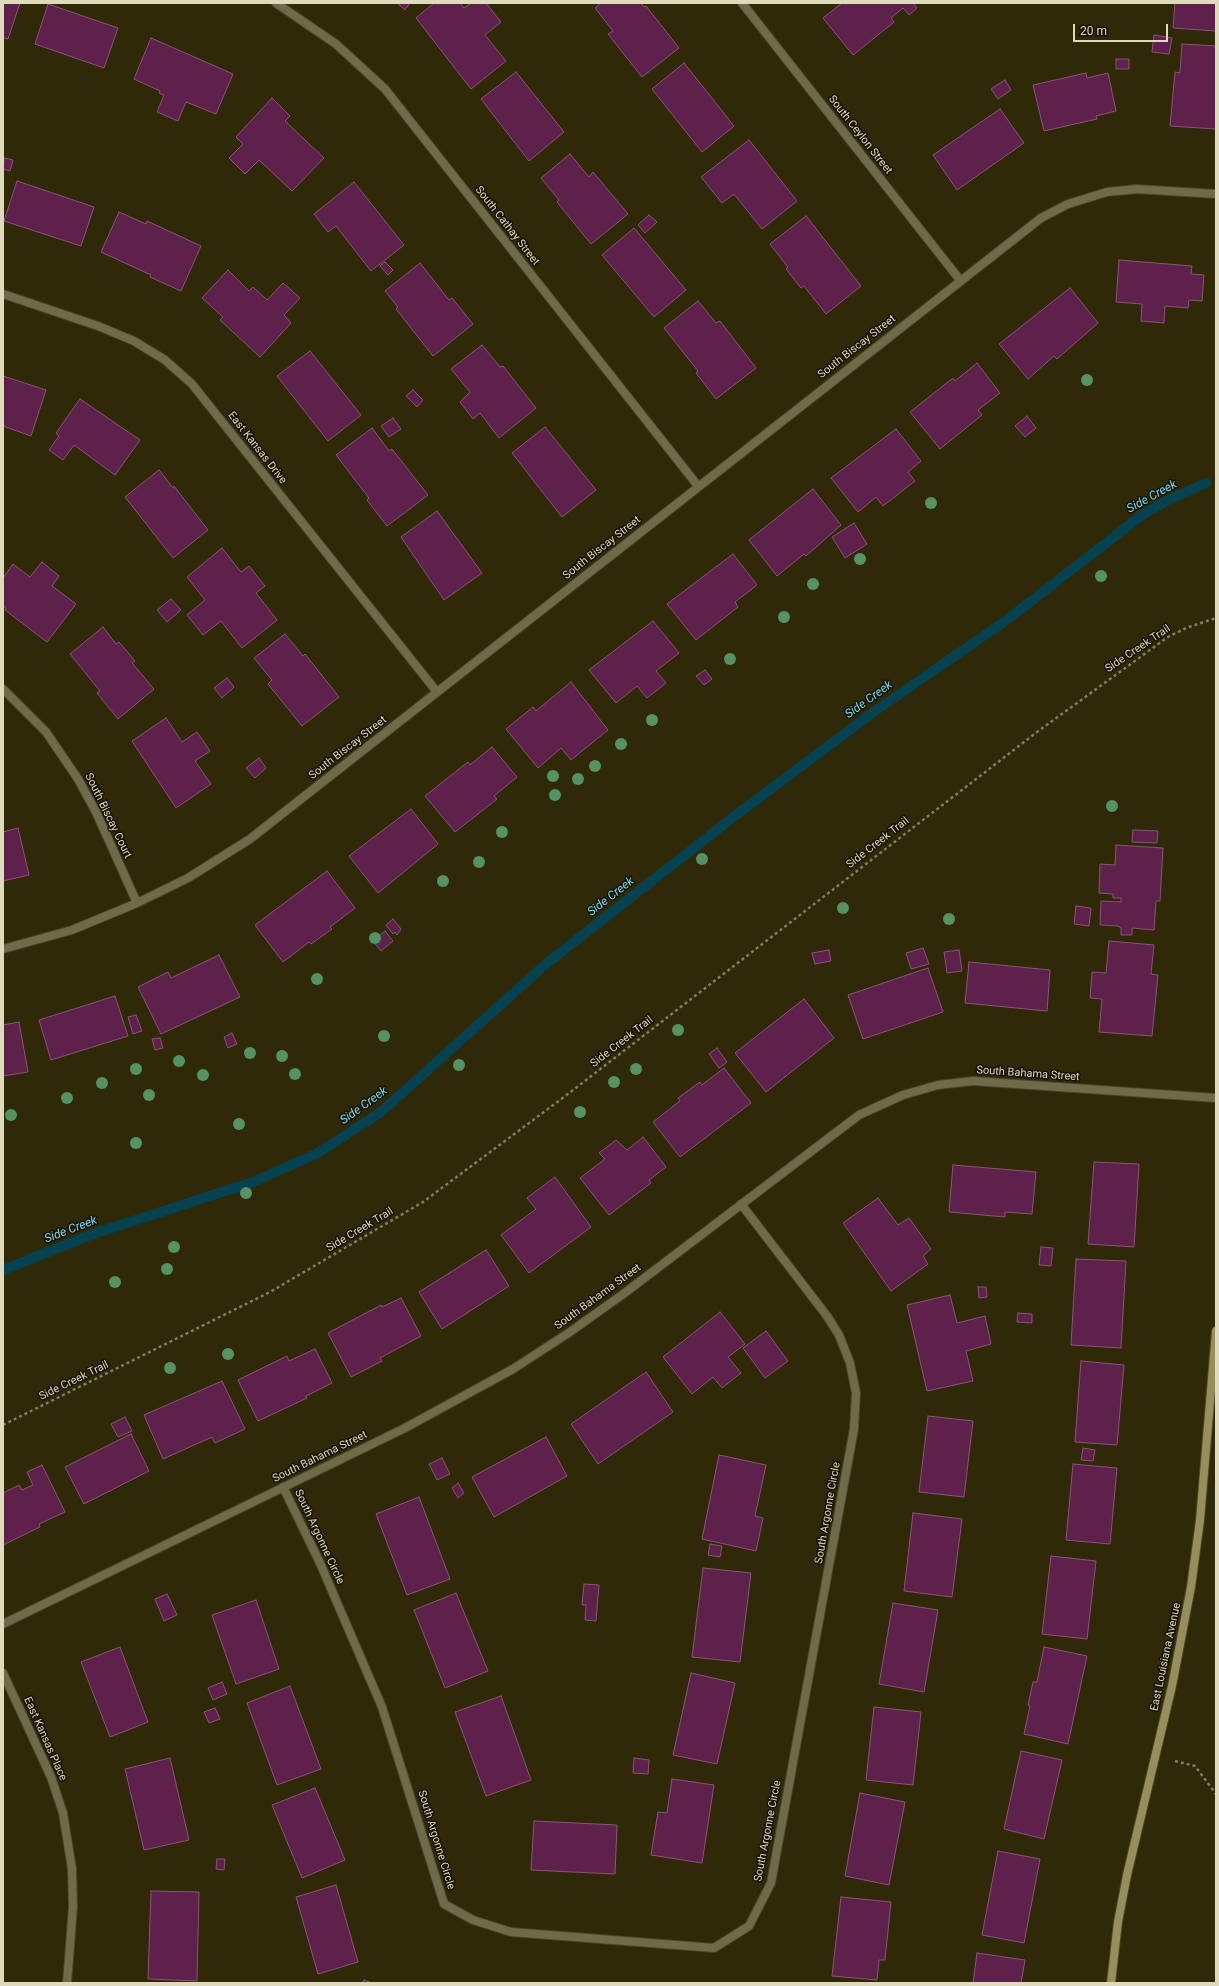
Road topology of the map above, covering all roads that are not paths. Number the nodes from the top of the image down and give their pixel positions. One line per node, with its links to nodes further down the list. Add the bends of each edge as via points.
1 (276, 3): 6 (street, South Cathay Street, via 336,44 385,90)
2 (742, 3): 4 (street, South Ceylon Street)
3 (1216, 194): 4 (street, South Biscay Street, via 1137,189 1107,192 1068,204 1041,218)
4 (960, 280): 6 (street, South Biscay Street)
5 (3, 294): 8 (street, East Kansas Drive, via 134,341 165,360 192,384)
6 (698, 486): 8 (street, South Biscay Street)
7 (3, 689): 9 (street, South Biscay Court, via 46,732 78,779 96,812)
8 (437, 692): 9 (street, South Biscay Street, via 250,839 188,878)
9 (137, 903): 10 (street, South Biscay Street, via 72,930)
10 (3, 949)
11 (1216, 1098): 12 (street, South Bahama Street, via 973,1081 938,1085 902,1095 859,1115)
12 (741, 1204): 14 (street, South Bahama Street, via 577,1328 513,1369 406,1428); 14 (street, South Argonne Circle, via 839,1335 850,1363 856,1392 854,1429 771,1883 749,1926 714,1948 510,1932 473,1920 444,1904 382,1706 320,1563)
13 (1216, 1331): 18 (street, East Louisiana Avenue, via 1192,1587 1172,1686 1127,1875 1118,1922)
14 (283, 1487): 15 (street, South Bahama Street)
15 (3, 1624)
16 (3, 1673): 17 (street, East Kansas Place, via 51,1777 63,1813 72,1869 73,1906)
17 (67, 1983)
18 (1111, 1983)

